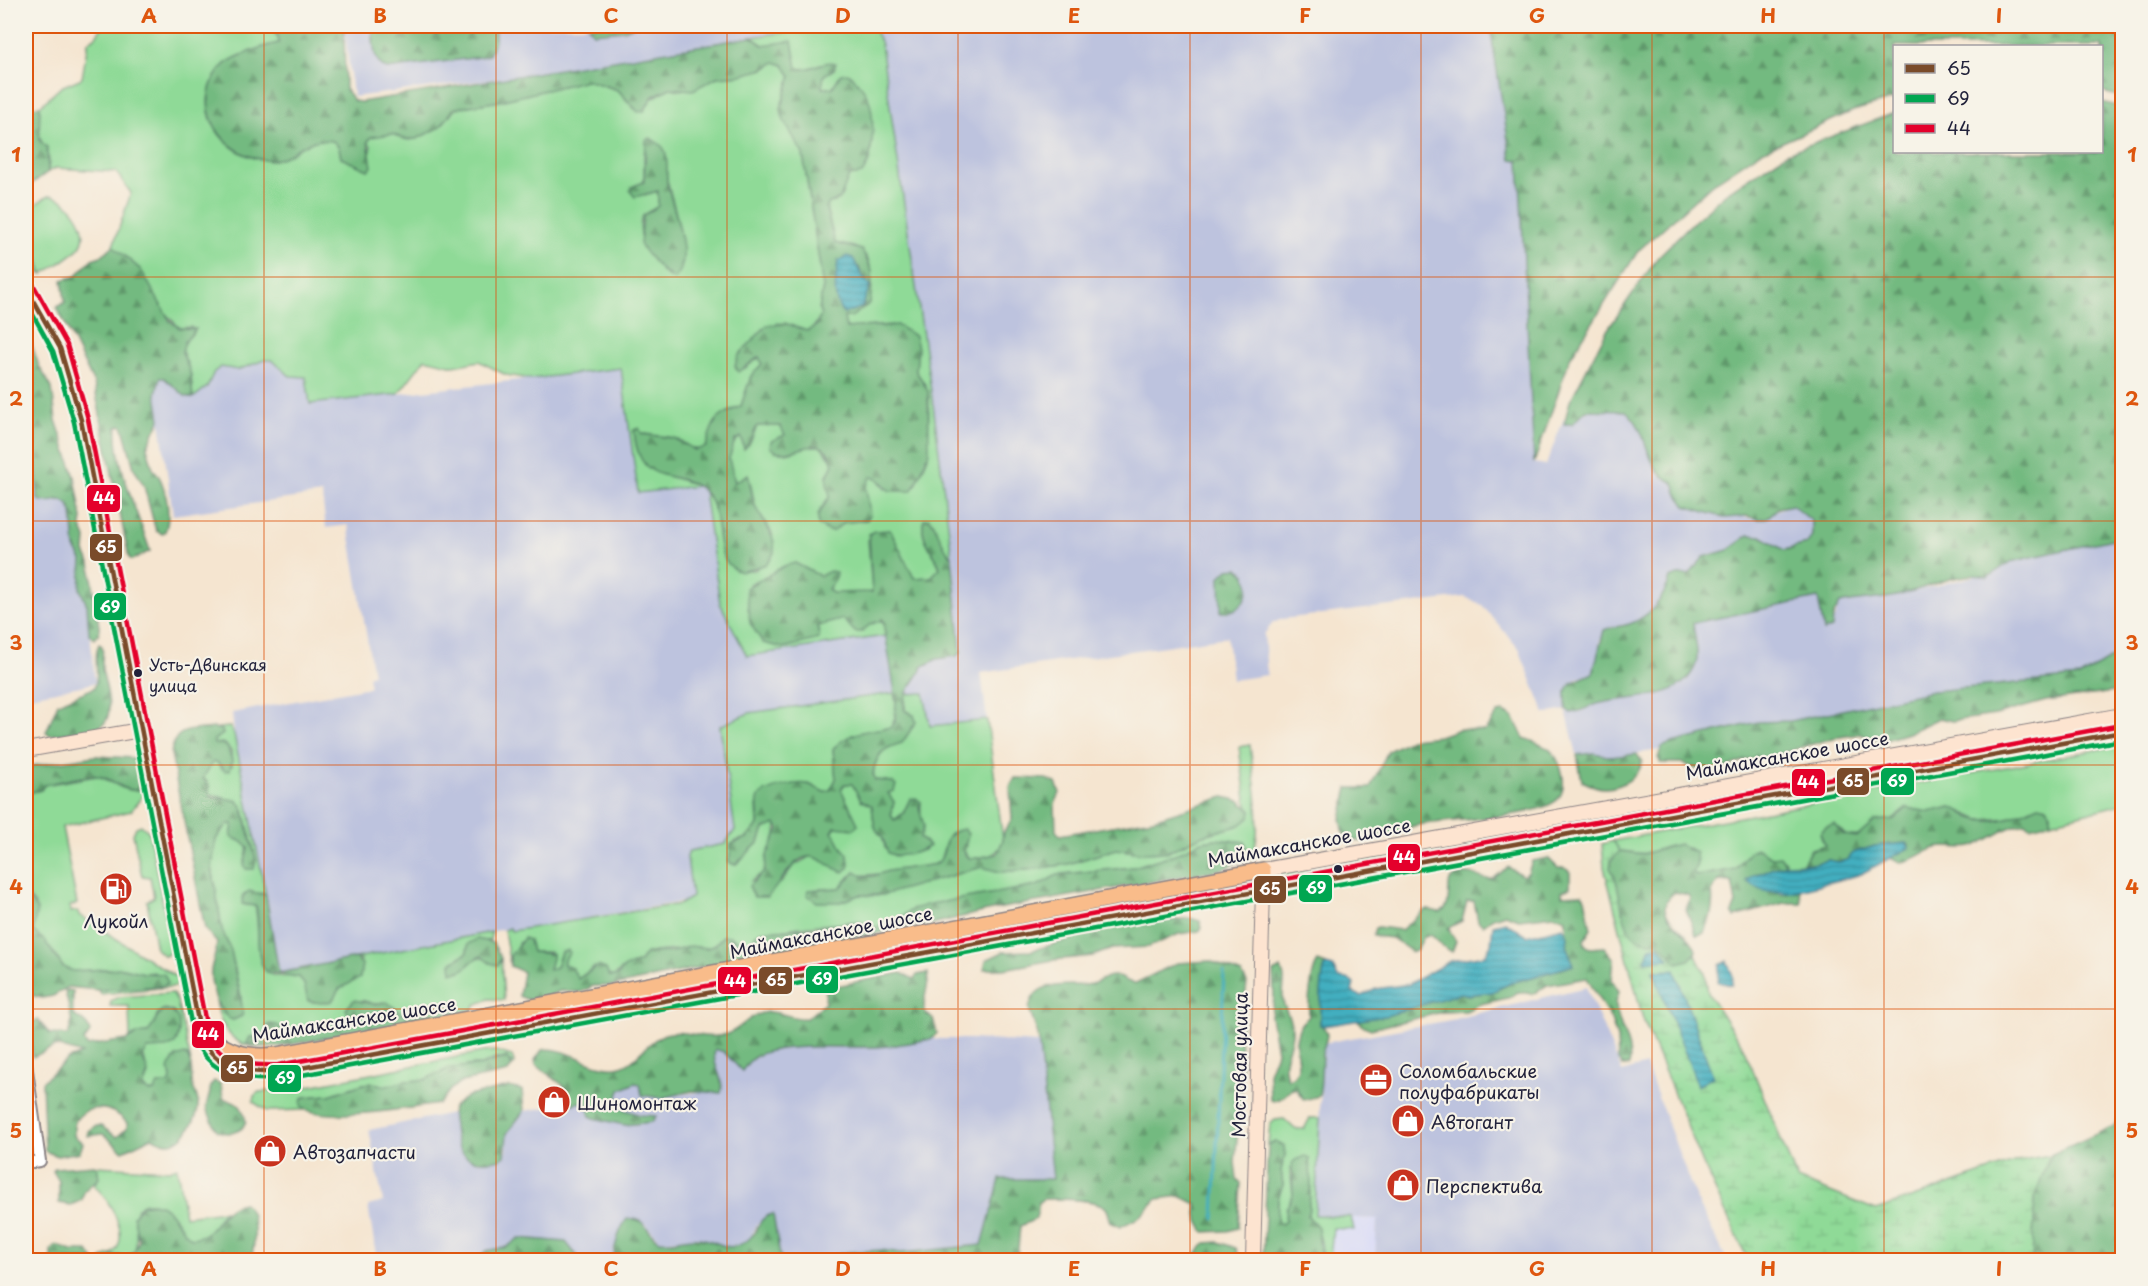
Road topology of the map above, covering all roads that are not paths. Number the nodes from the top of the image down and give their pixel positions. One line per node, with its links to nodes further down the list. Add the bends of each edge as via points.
1 (26, 288): 3 (main road, via 60,348 81,420)
2 (2122, 715): 6 (main road, Маймаксанское шоссе)
3 (140, 730): 5 (main road); 8 (main road)
4 (2122, 732): 7 (main road, Маймаксанское шоссе)
5 (26, 750)
6 (1263, 870): 7 (main road, Мостовая улица); 8 (main road, Маймаксанское шоссе, via 276,1055 252,1057 226,1049 214,1043)
7 (1263, 889): 8 (main road, Маймаксанское шоссе, via 279,1072 250,1072 215,1061 207,1052); 11 (main road, Мостовая улица)
8 (197, 1024)
9 (26, 1063): 10 (street, via 40,1161)
10 (26, 1163)
11 (1253, 1260)

